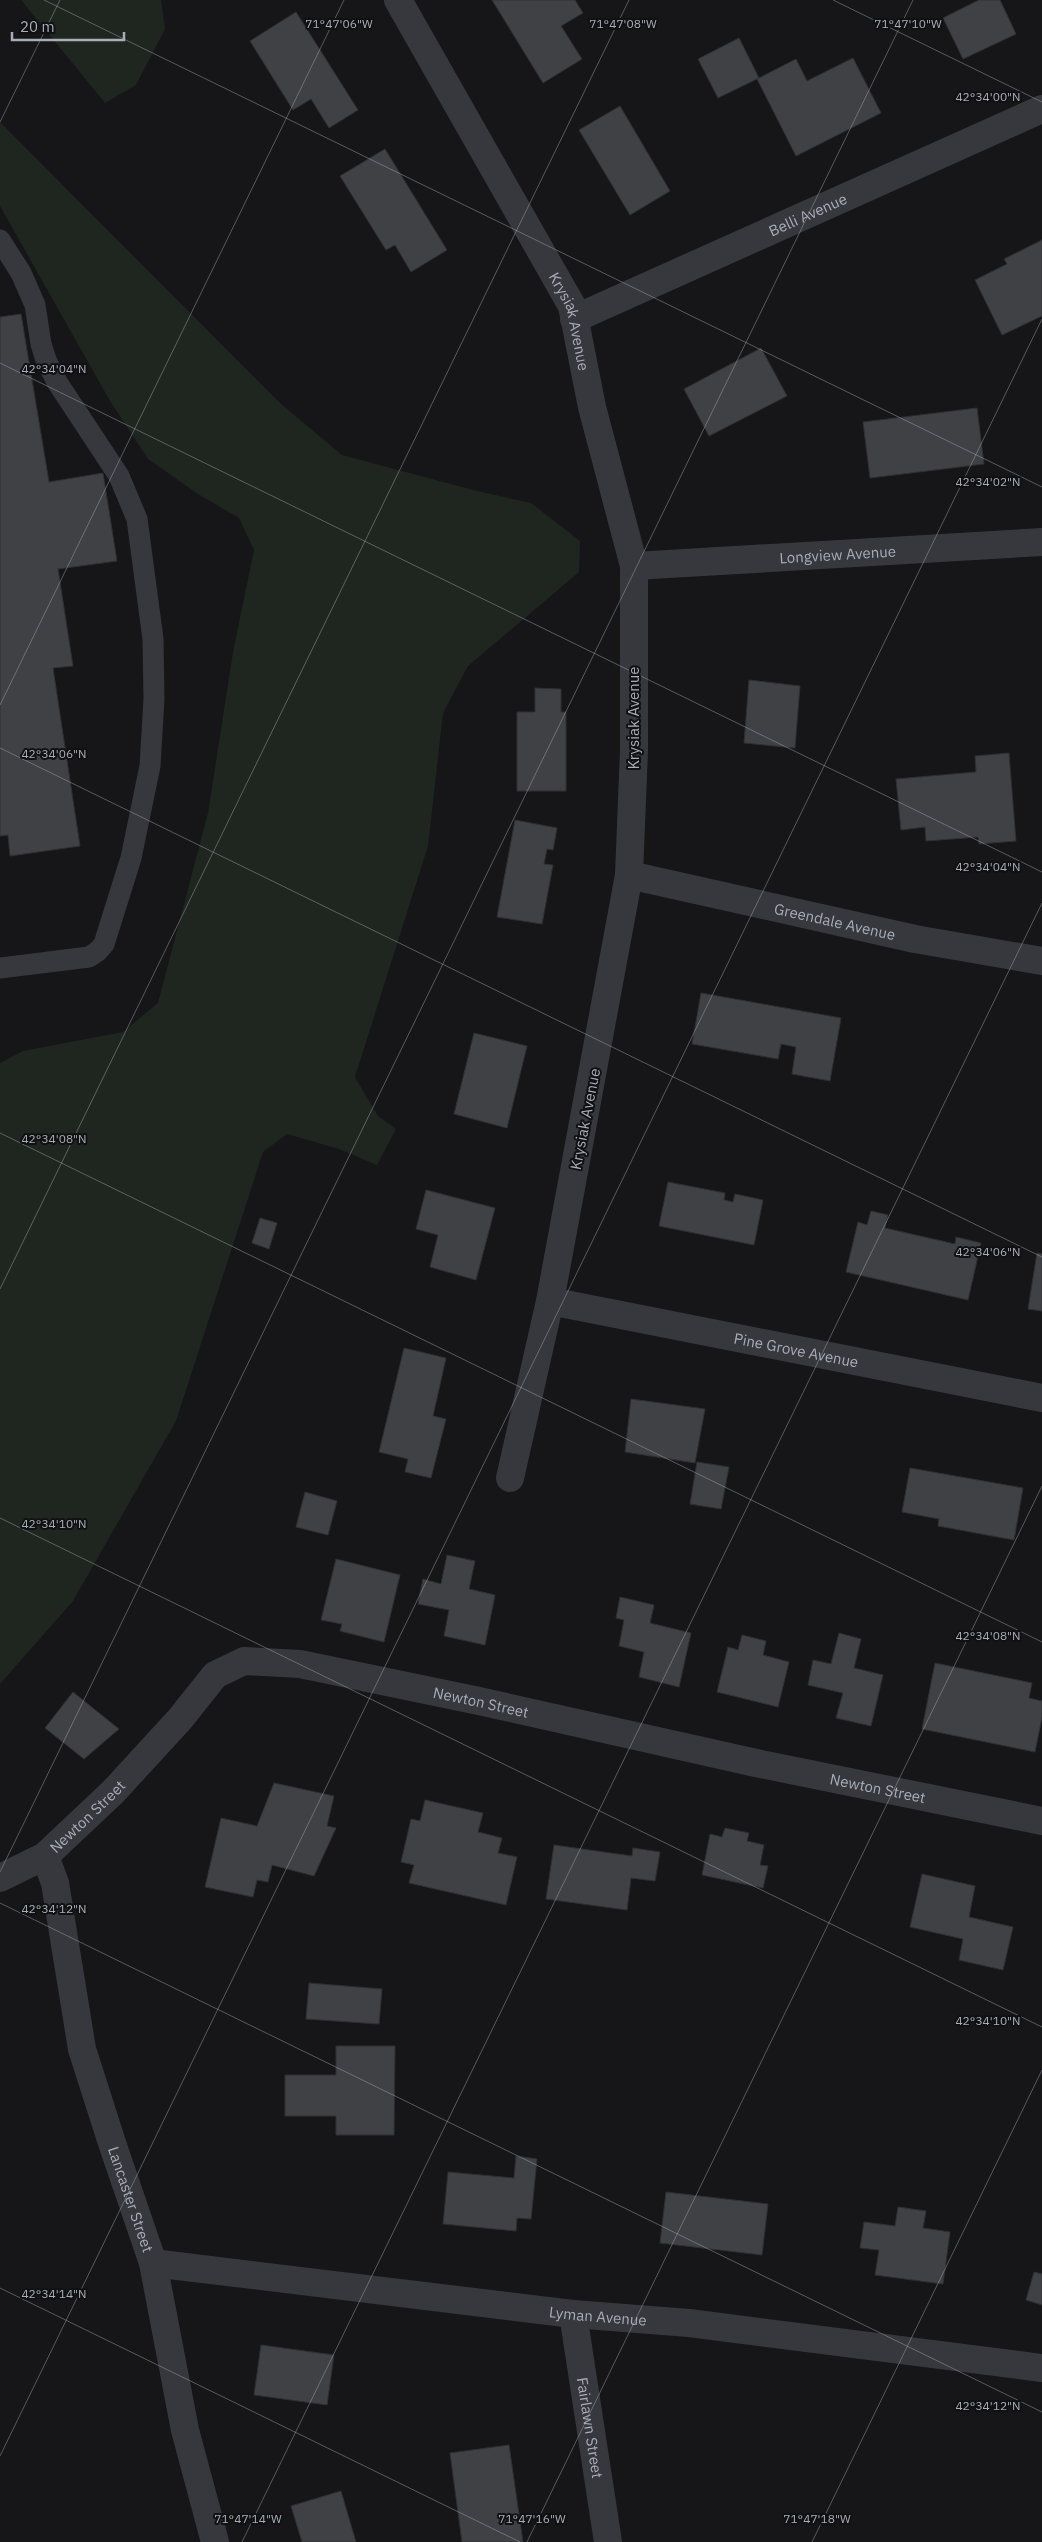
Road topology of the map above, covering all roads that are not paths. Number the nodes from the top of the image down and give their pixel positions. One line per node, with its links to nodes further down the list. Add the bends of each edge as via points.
1 (398, 0): 4 (street, Krysiak Avenue, via 572,306)
2 (1042, 109): 4 (street, Belli Avenue)
3 (0, 240): 9 (lane, via 21,273 35,305 46,360 119,476 137,519 153,639 154,699 150,766 131,858 104,944 89,956)
4 (574, 319): 6 (street, Krysiak Avenue, via 594,416)
5 (1042, 542): 6 (street, Longview Avenue)
6 (634, 566): 7 (street, Krysiak Avenue, via 634,750)
7 (629, 875): 8 (street, Greendale Avenue, via 915,939); 10 (street, Krysiak Avenue)
8 (1042, 961)
9 (0, 968)
10 (550, 1301): 11 (street, Pine Grove Avenue); 12 (street, Krysiak Avenue)
11 (1042, 1398)
12 (510, 1478)
13 (1042, 1821): 14 (street, Newton Street, via 300,1664 244,1661 215,1675 180,1719 113,1792)
14 (44, 1856): 15 (street, Newton Street); 16 (street, Lancaster Street, via 55,1883 82,2049)
15 (0, 1878)
16 (153, 2263): 17 (street, Lyman Avenue); 19 (street, Lancaster Street, via 185,2430)
17 (573, 2314): 18 (street, Lyman Avenue, via 689,2323); 20 (street, Fairlawn Street)
18 (1042, 2368)
19 (215, 2542)
20 (608, 2542)

